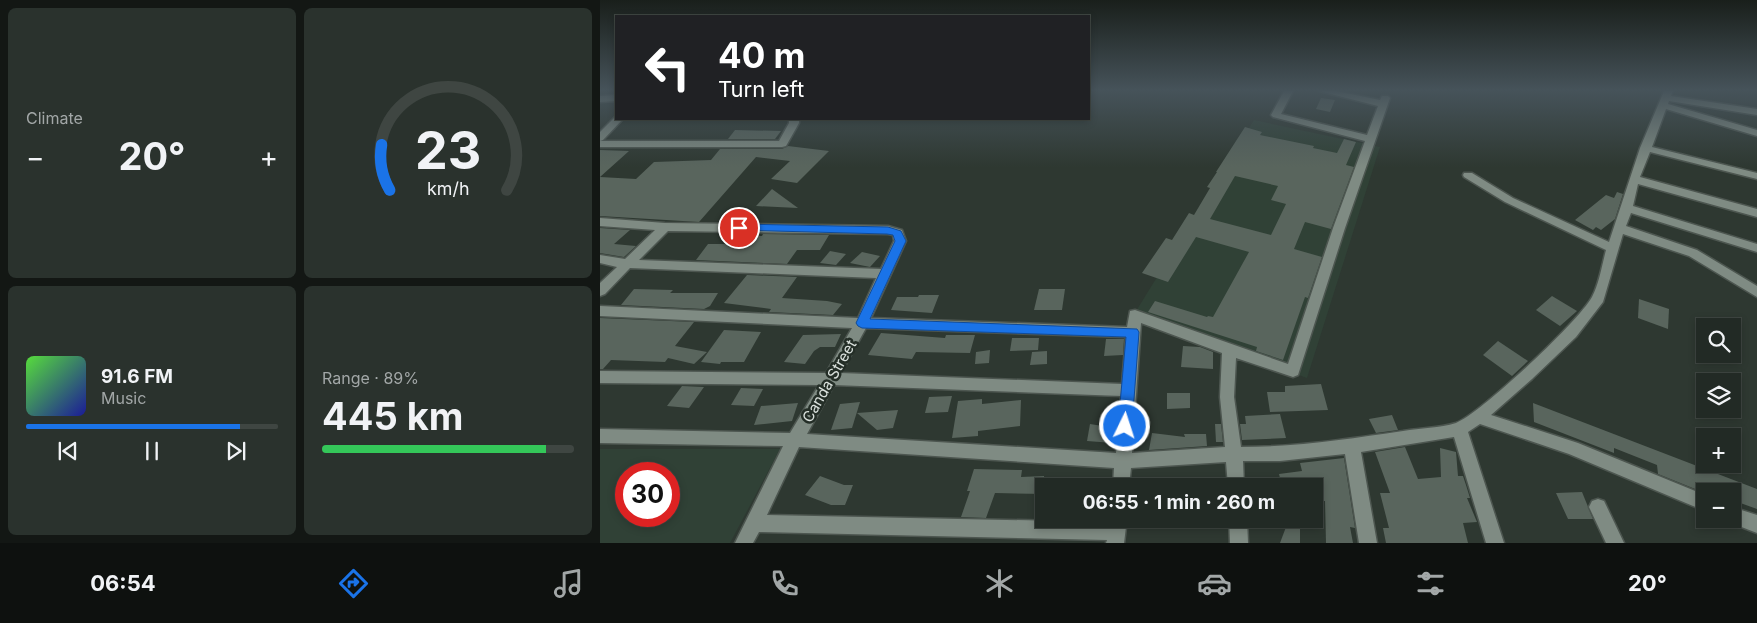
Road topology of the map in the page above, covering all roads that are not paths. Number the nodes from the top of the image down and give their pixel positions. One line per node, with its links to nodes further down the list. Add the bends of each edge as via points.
1 (1281, 116): 9 (street)
2 (1378, 116): 9 (street)
3 (1658, 116): 11 (street)
4 (1713, 116): 7 (street)
5 (617, 120): 8 (street)
6 (794, 120): 10 (street, via 782,144)
7 (1757, 133)
8 (600, 138)
9 (1370, 139): 30 (street, via 1294,371)
10 (600, 144)
11 (1645, 148): 13 (street); 14 (street)
12 (1468, 175): 21 (street, via 1509,200)
13 (1757, 176)
14 (1634, 179): 15 (street); 16 (street)
15 (1627, 208): 19 (street); 20 (street)
16 (1757, 213)
17 (600, 222): 18 (street)
18 (665, 227): 23 (street); 24 (street, Canda Street, via 888,230 898,233 900,241)
19 (1619, 228): 21 (street); 26 (street, via 1693,253)
20 (1757, 248)
21 (1614, 249): 34 (street, via 1598,299 1571,333)
22 (600, 259): 23 (street)
23 (626, 264): 24 (street); 25 (street)
24 (884, 274): 28 (street, Canda Street)
25 (600, 291)
26 (1757, 292)
27 (600, 311): 28 (street)
28 (862, 323): 29 (street); 32 (street, Canda Street)
29 (1133, 332): 30 (street, via 1135,315); 33 (street)
30 (1229, 350): 39 (street, via 1226,398)
31 (600, 377): 32 (street)
32 (831, 379): 33 (street); 37 (street, Canda Street)
33 (1128, 390): 40 (street)
34 (1478, 417): 35 (street); 43 (street, via 1572,448)
35 (1459, 429): 38 (street); 53 (street)
36 (600, 436): 37 (street)
37 (794, 441): 40 (street); 46 (street, Canda Street)
38 (1352, 446): 39 (street, via 1280,454); 52 (street)
39 (1234, 454): 40 (street); 42 (street)
40 (1123, 461): 41 (street)
41 (1122, 478)
42 (1236, 478)
43 (1696, 500)
44 (1598, 507): 54 (street)
45 (1741, 518): 47 (street)
46 (755, 523): 49 (street); 50 (street, Canda Street)
47 (1757, 524)
48 (1238, 528): 51 (street)
49 (1117, 531)
50 (744, 543)
51 (1239, 543)
52 (1368, 543)
53 (1495, 543)
54 (1615, 543)

